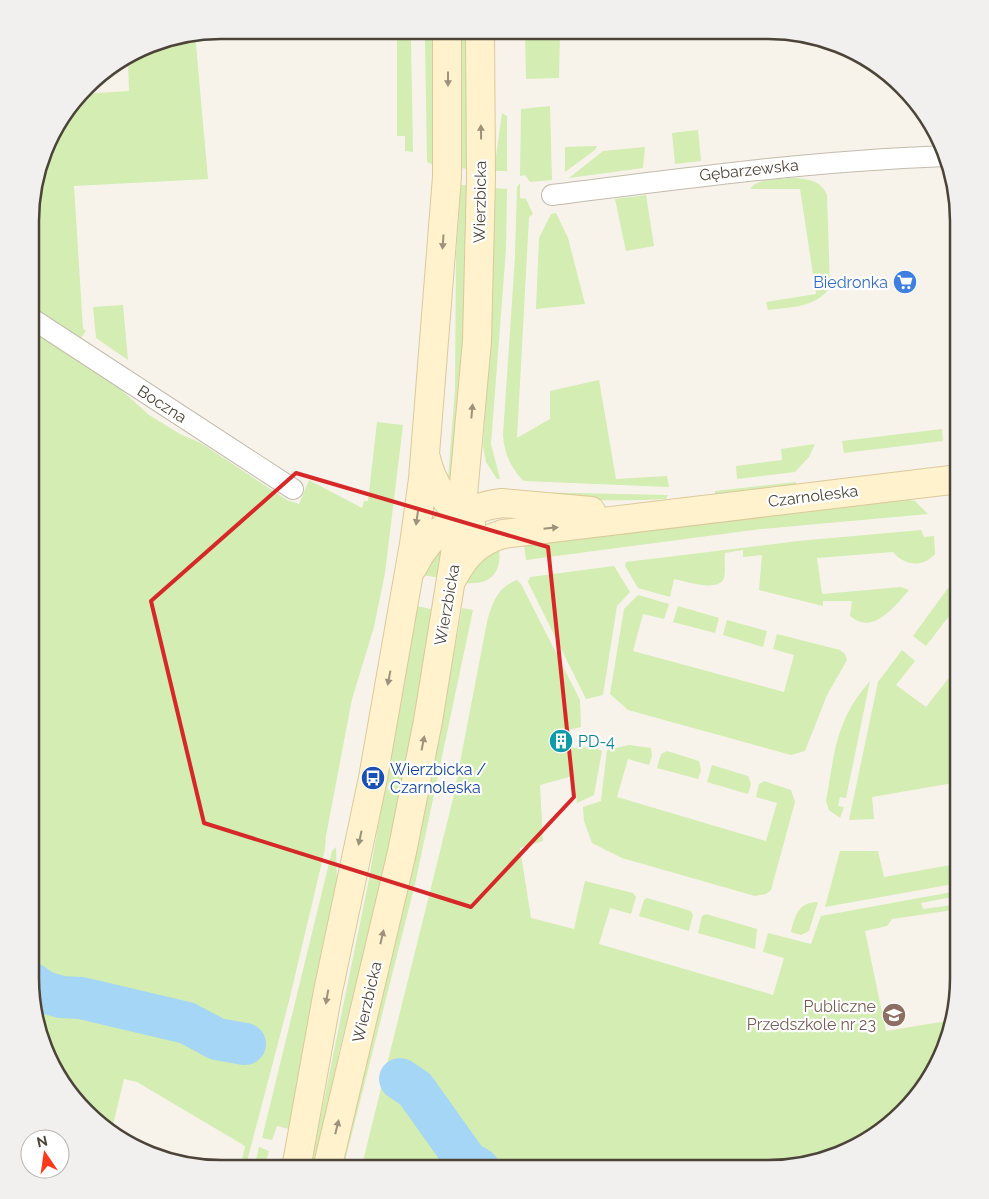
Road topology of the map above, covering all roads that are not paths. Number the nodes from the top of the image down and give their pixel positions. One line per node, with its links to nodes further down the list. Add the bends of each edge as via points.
1 (447, 39): 6 (street, Wierzbicka, one-way to 6, via 446,187)
2 (480, 39): 7 (street, Wierzbicka, one-way to 2, via 479,304)
3 (938, 156): 4 (street, Gębarzewska, via 841,161 727,172)
4 (552, 195)
5 (39, 323): 9 (street, Boczna)
6 (425, 452): 12 (street, via 436,486); 14 (street, Wierzbicka, one-way to 14)
7 (468, 460): 10 (street, via 473,478 483,490); 12 (street, Wierzbicka)
8 (950, 480): 11 (street, Czarnoleska)
9 (293, 489)
10 (502, 503): 11 (street, Czarnoleska); 12 (street, Czarnoleska, via 489,504)
11 (668, 514): 13 (street, Czarnoleska, one-way to 11)
12 (461, 517): 13 (street, via 476,529); 14 (street, Czarnoleska, via 427,544); 15 (street, Wierzbicka)
13 (503, 534): 15 (street, via 484,540 472,550)
14 (408, 576): 16 (street, Wierzbicka, one-way to 16)
15 (450, 585): 17 (street, Wierzbicka, one-way to 15, via 402,852)
16 (298, 1160)
17 (329, 1160)

